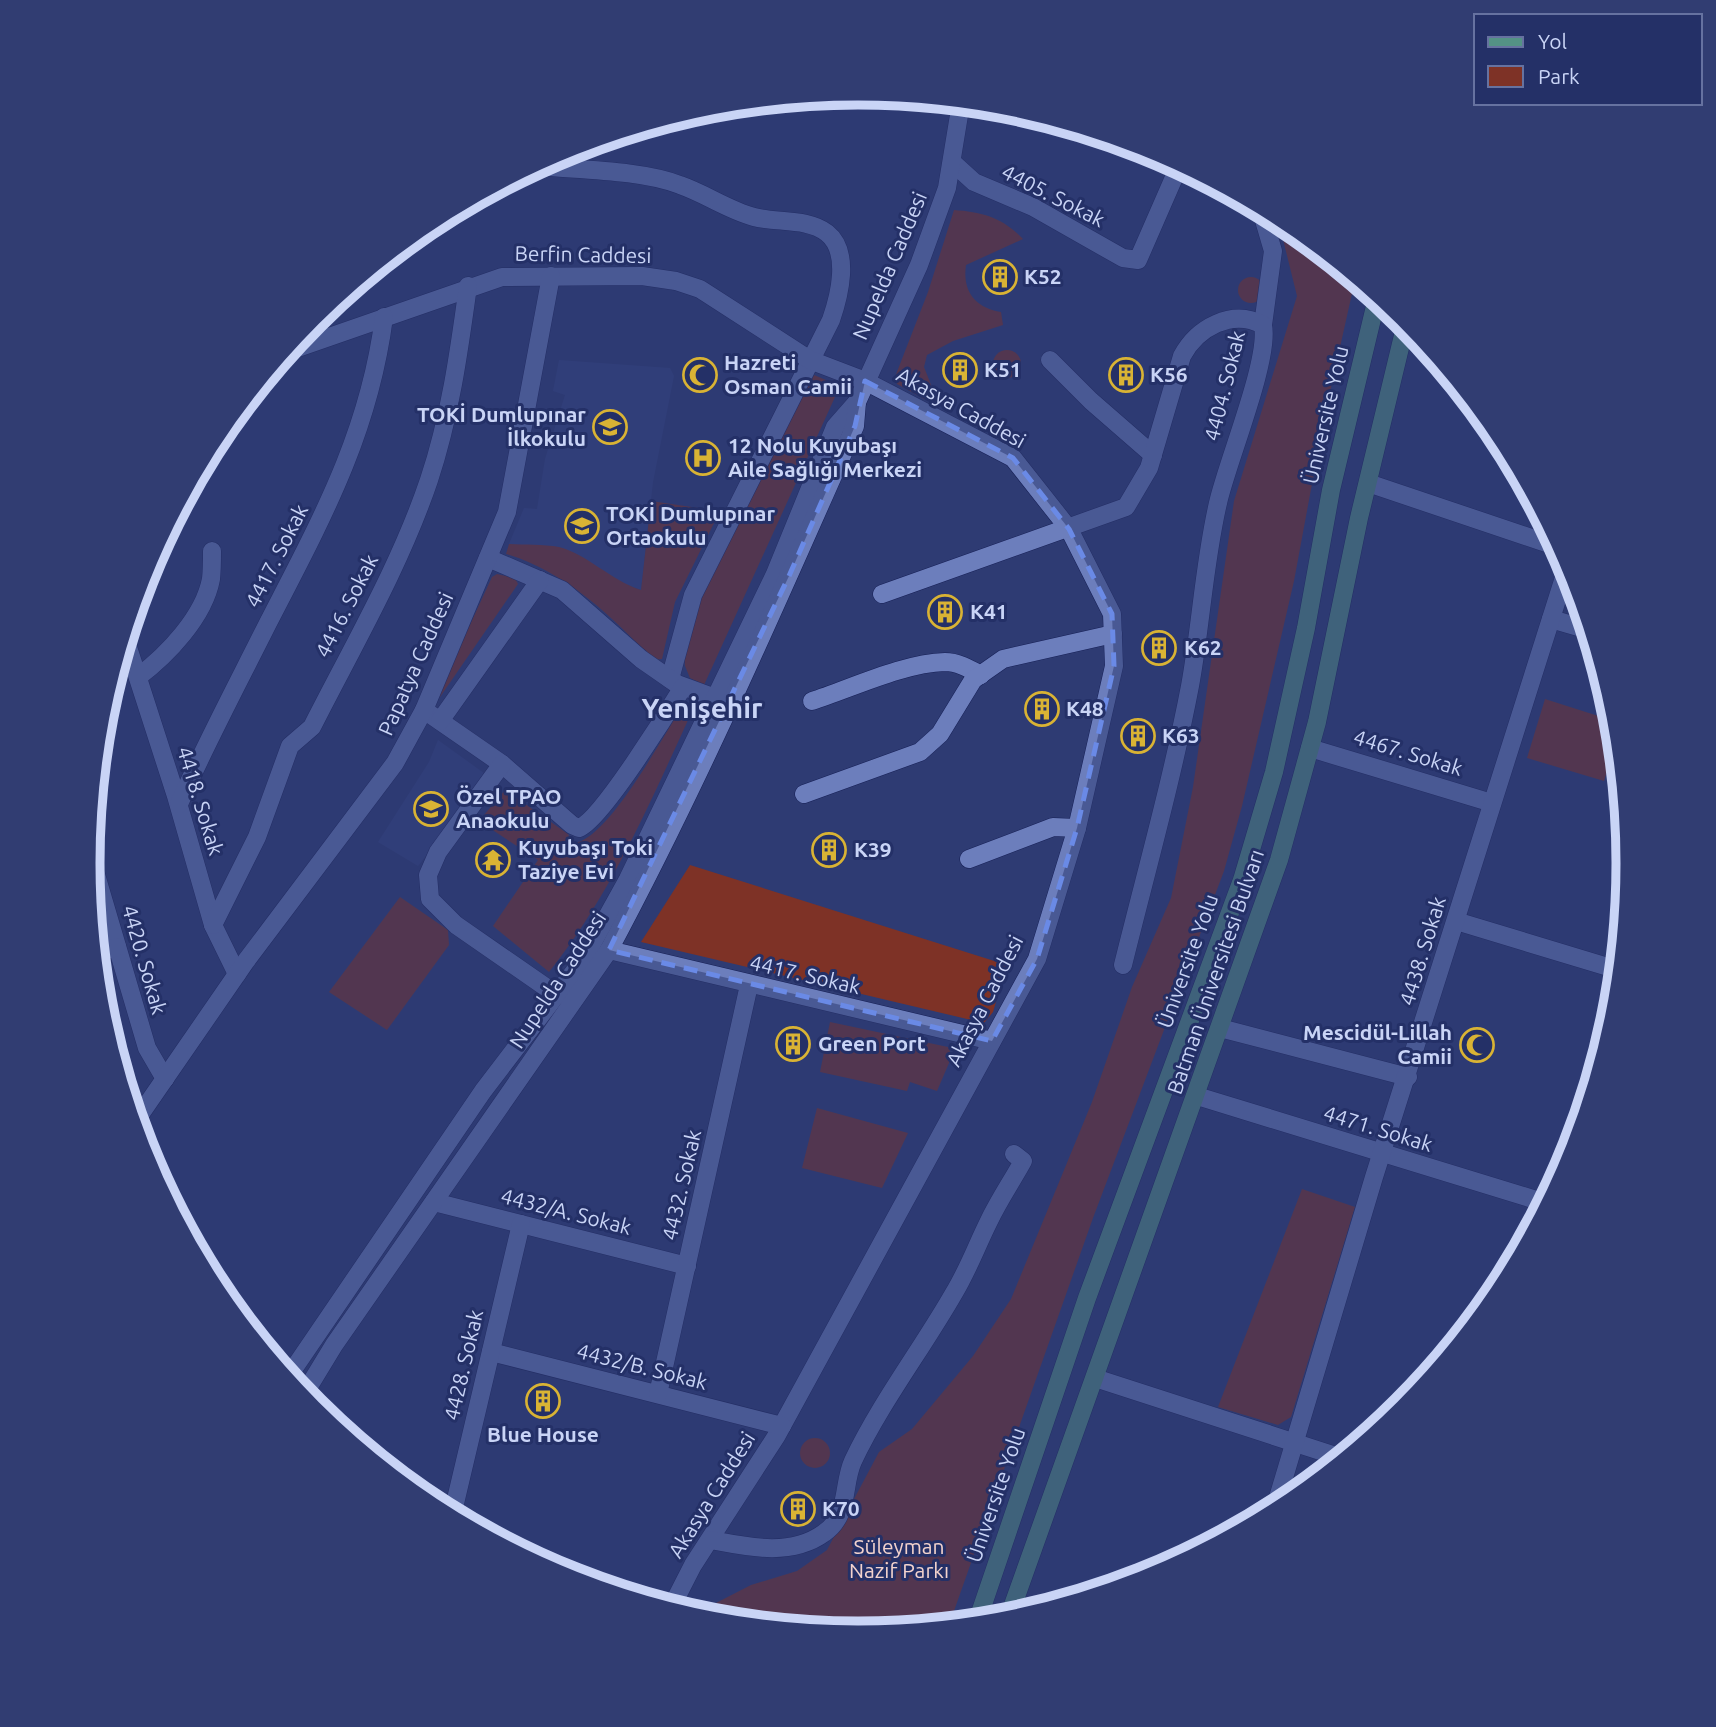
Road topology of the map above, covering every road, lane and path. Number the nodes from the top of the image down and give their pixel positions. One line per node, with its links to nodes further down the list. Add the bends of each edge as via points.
1 (960, 112): 2 (street, Nupelda Caddesi)
2 (952, 162): 4 (street, 4405. Sokak, via 974,182 1033,207 1124,258 1138,260); 15 (street, Nupelda Caddesi, via 919,265)
3 (557, 168): 13 (street, via 678,184 755,217 811,225 828,234 839,260 841,292)
4 (1175, 175)
5 (1265, 224): 10 (street, via 1273,251)
6 (551, 276): 7 (street, Berfin Caddesi, via 502,277); 13 (street, Berfin Caddesi, via 642,276 676,281 700,289); 21 (street, Papatya Caddesi, via 507,512)
7 (468, 286): 9 (street, Berfin Caddesi); 45 (street, 4416. Sokak, via 448,417 429,481 394,566 312,727 290,746 257,837)
8 (1374, 309): 79 (main road, Üniversite Yolu, via 1331,490 1274,772 1245,868 1087,1298)
9 (384, 317): 12 (street, Berfin Caddesi); 40 (street, 4417. Sokak, via 379,352 344,471)
10 (1263, 324): 16 (street, 4404. Sokak, via 1237,317 1191,340 1182,356); 49 (street, 4404. Sokak, via 1262,351 1225,469 1212,528 1189,688)
11 (1403, 337): 17 (main road, Batman Üniversitesi Bulvarı)
12 (305, 345)
13 (810, 360): 15 (street, Berfin Caddesi); 31 (street, via 693,595)
14 (1050, 360): 16 (street)
15 (865, 381): 18 (street, Akasya Caddesi, via 1013,458); 32 (street, Nupelda Caddesi, via 855,426)
16 (1153, 455): 18 (street, 4404. Sokak, via 1126,507)
17 (1368, 483): 19 (street); 36 (main road, Batman Üniversitesi Bulvarı)
18 (1069, 529): 24 (street, 4404. Sokak); 27 (street, Akasya Caddesi, via 1112,614)
19 (1545, 542)
20 (212, 551): 30 (street, via 211,581 194,617)
21 (488, 558): 22 (street); 34 (street, Papatya Caddesi)
22 (540, 580): 31 (street, via 562,590 641,659); 35 (street)
23 (1562, 582): 25 (street, 4438. Sokak)
24 (883, 594)
25 (1551, 618): 26 (street); 39 (street, 4438. Sokak)
26 (1578, 627)
27 (1113, 634): 29 (street, via 1003,659); 41 (street, Akasya Caddesi, via 1114,666)
28 (130, 653): 30 (street, 4418. Sokak)
29 (981, 675): 33 (street, via 947,662 915,667); 38 (street, via 973,680 940,734 920,752)
30 (138, 677): 40 (street, 4418. Sokak)
31 (677, 683): 32 (street); 37 (street, via 654,736 586,826 572,825)
32 (722, 700): 48 (street, Nupelda Caddesi, via 643,886); 53 (street, Nupelda Caddesi, via 600,930)
33 (812, 701)
34 (424, 710): 35 (street); 51 (street, Papatya Caddesi, via 395,763)
35 (440, 721): 37 (street)
36 (1310, 748): 39 (street, 4467. Sokak); 54 (main road, Batman Üniversitesi Bulvarı, via 1279,860)
37 (502, 764): 53 (street, via 438,852 428,876 430,898 456,925)
38 (804, 794)
39 (1492, 803): 44 (street, 4438. Sokak)
40 (179, 804): 45 (street, 4418. Sokak)
41 (1077, 828): 42 (street, via 1053,827); 55 (street, Akasya Caddesi, via 1037,959)
42 (969, 859)
43 (101, 891): 46 (street, 4420. Sokak)
44 (1456, 921): 50 (street); 56 (street, 4438. Sokak)
45 (213, 926): 51 (street, 4418. Sokak)
46 (117, 947): 47 (street); 57 (street, 4420. Sokak, via 147,1048)
47 (105, 950)
48 (609, 950): 52 (street, 4417. Sokak); 63 (street, Nupelda Caddesi)
49 (1122, 965)
50 (1609, 967)
51 (237, 974): 57 (street, Papatya Caddesi)
52 (749, 985): 55 (street, 4417. Sokak); 65 (street, 4432. Sokak)
53 (556, 995): 67 (street, Nupelda Caddesi, via 483,1091)
54 (1220, 1028): 56 (street); 58 (main road, Batman Üniversitesi Bulvarı)
55 (992, 1041): 71 (street, Akasya Caddesi)
56 (1408, 1077): 61 (street, 4438. Sokak)
57 (165, 1079): 59 (street, Papatya Caddesi)
58 (1197, 1096): 61 (street, 4471. Sokak); 68 (main road, Batman Üniversitesi Bulvarı)
59 (142, 1112)
60 (1014, 1154): 76 (street, via 1023,1161 955,1292 852,1464 842,1510 834,1523 818,1537 783,1547 752,1549)
61 (1383, 1154): 62 (street, 4471. Sokak); 72 (street, 4438. Sokak)
62 (1537, 1200)
63 (434, 1202): 64 (street, 4432/A. Sokak); 69 (street, Nupelda Caddesi)
64 (521, 1224): 65 (street, 4432/A. Sokak); 66 (street, 4428. Sokak)
65 (687, 1266): 70 (street, 4432. Sokak)
66 (491, 1352): 70 (street, 4432/B. Sokak); 75 (street, 4428. Sokak)
67 (293, 1369)
68 (1095, 1378): 72 (street); 78 (main road, Batman Üniversitesi Bulvarı)
69 (309, 1386)
70 (658, 1394): 71 (street, 4432/B. Sokak)
71 (782, 1426): 76 (street, Akasya Caddesi)
72 (1293, 1444): 73 (street); 74 (street, 4438. Sokak)
73 (1332, 1455)
74 (1279, 1494)
75 (455, 1505)
76 (711, 1540): 77 (street, Akasya Caddesi)
77 (676, 1599)
78 (1013, 1605)
79 (982, 1611)

